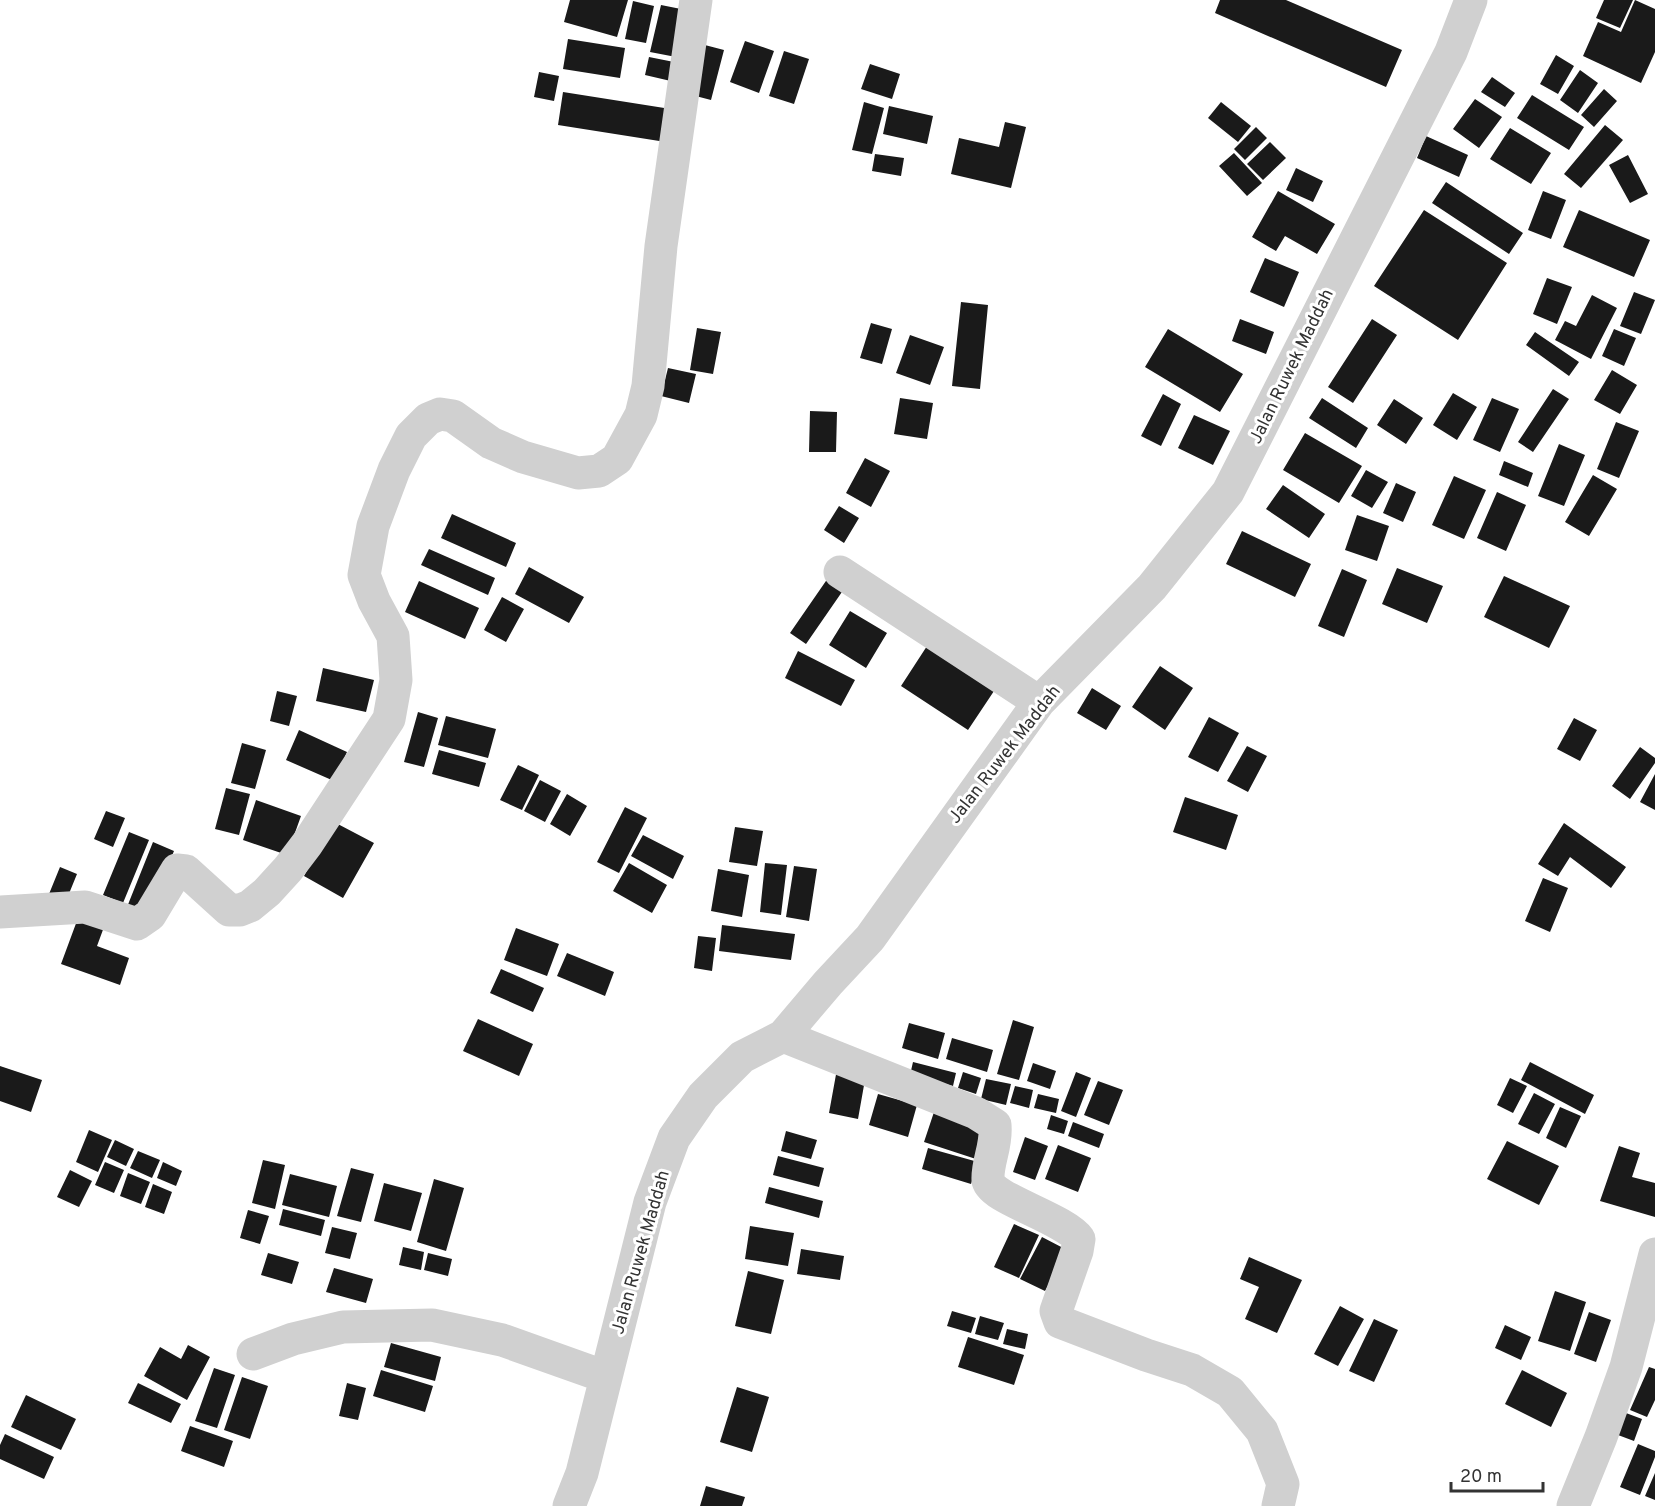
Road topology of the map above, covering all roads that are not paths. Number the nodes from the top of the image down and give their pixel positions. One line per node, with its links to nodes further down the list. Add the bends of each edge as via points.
1 (696, 0): 5 (street, via 661,246 648,386 641,415 617,459 599,471 578,473 491,443 453,416 440,414 428,419 411,436 394,470 372,526 364,575 393,636 396,680 389,719 288,869 267,891 240,910 230,910 182,869 177,870 150,915 137,924 85,907)
2 (1471, 0): 4 (street, Jalan Ruwek Maddah, via 1451,52 1228,492 1152,587)
3 (840, 572): 4 (street)
4 (1039, 702): 6 (street, Jalan Ruwek Maddah, via 870,938)
5 (0, 912)
6 (783, 1036): 9 (street, Jalan Ruwek Maddah, via 742,1057 703,1096 674,1138 650,1202); 10 (street, via 976,1113 995,1125 990,1188 1074,1232 1079,1239 1056,1311 1060,1322 1192,1370 1230,1392 1262,1431)
7 (1655, 1254): 12 (street, via 1626,1367)
8 (253, 1354): 9 (street, via 343,1327 432,1325 502,1340)
9 (606, 1377): 11 (street, Jalan Ruwek Maddah, via 582,1473)
10 (1286, 1499)
11 (569, 1506)
12 (1573, 1506)

